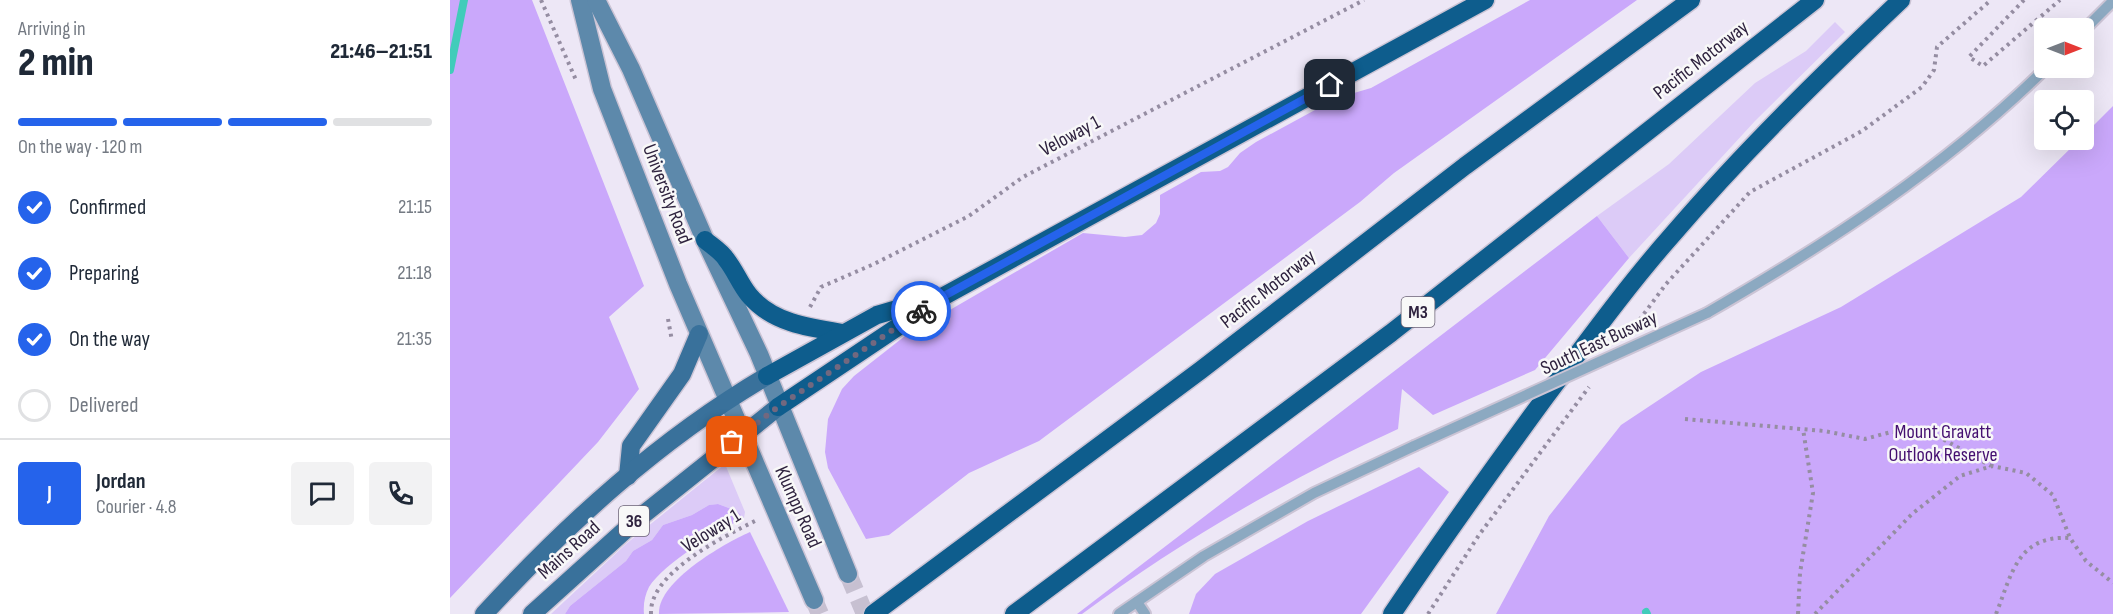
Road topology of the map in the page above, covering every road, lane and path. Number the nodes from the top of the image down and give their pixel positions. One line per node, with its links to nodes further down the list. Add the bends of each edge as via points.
1 (580, 0): 19 (street, University Road, via 602,89)
2 (596, 0): 14 (street, University Road, via 631,69)
3 (1364, 0): 16 (path, Veloway 1, via 1023,177 969,216 821,287)
4 (1485, 0): 15 (highway)
5 (1691, 0): 38 (highway, Pacific Motorway)
6 (1815, 0): 39 (highway, Pacific Motorway / M3, via 1391,333)
7 (1901, 0): 42 (highway, via 1817,80 1671,235 1603,318 1456,519)
8 (1991, 0): 17 (path, via 1937,47 1934,70 1922,87 1862,130 1750,192 1666,284)
9 (2024, 0): 10 (path, via 1969,57 1983,66)
10 (2060, 0)
11 (2113, 1): 12 (lane)
12 (2094, 20)
13 (2036, 78): 34 (lane, South East Busway, bridge, via 1925,174 1775,274 1707,313 1314,493 1204,556)
14 (705, 240): 18 (highway, via 725,257 750,296 765,309 782,320); 20 (street, University Road)
15 (944, 296): 18 (highway, via 877,315); 23 (highway)
16 (807, 315)
17 (1631, 331)
18 (843, 333): 20 (highway)
19 (699, 334): 22 (street, University Road); 28 (main road, via 682,374 631,446)
20 (767, 376): 22 (main road); 23 (street, Klumpp Road)
21 (1590, 386): 43 (path, via 1479,535)
22 (728, 399): 26 (street, Klumpp Road); 28 (main road)
23 (778, 407): 26 (main road, Mains Road / 36); 31 (street, Klumpp Road)
24 (1685, 419): 25 (path)
25 (1803, 429): 27 (path, via 1866,439 1891,432 1932,433); 44 (path, via 1813,493 1800,573)
26 (742, 434): 33 (street, Klumpp Road); 36 (main road, Mains Road / 36, via 634,522)
27 (1992, 466): 30 (path, via 2026,473 2054,495); 45 (path, via 1960,476 1912,514)
28 (627, 476): 35 (main road, via 577,519)
29 (752, 511): 37 (path, Veloway 1, via 755,521 718,540 662,583 652,598)
30 (2070, 538): 32 (path, via 2086,561); 46 (path, via 2055,537 2037,543 2018,557)
31 (848, 574)
32 (2113, 583)
33 (814, 600)
34 (1137, 602): 40 (lane, South East Busway); 41 (lane)
35 (484, 614)
36 (532, 614)
37 (651, 614)
38 (873, 614)
39 (1014, 614)
40 (1119, 614)
41 (1145, 614)
42 (1392, 614)
43 (1428, 614)
44 (1798, 614)
45 (1815, 614)
46 (1996, 614)

